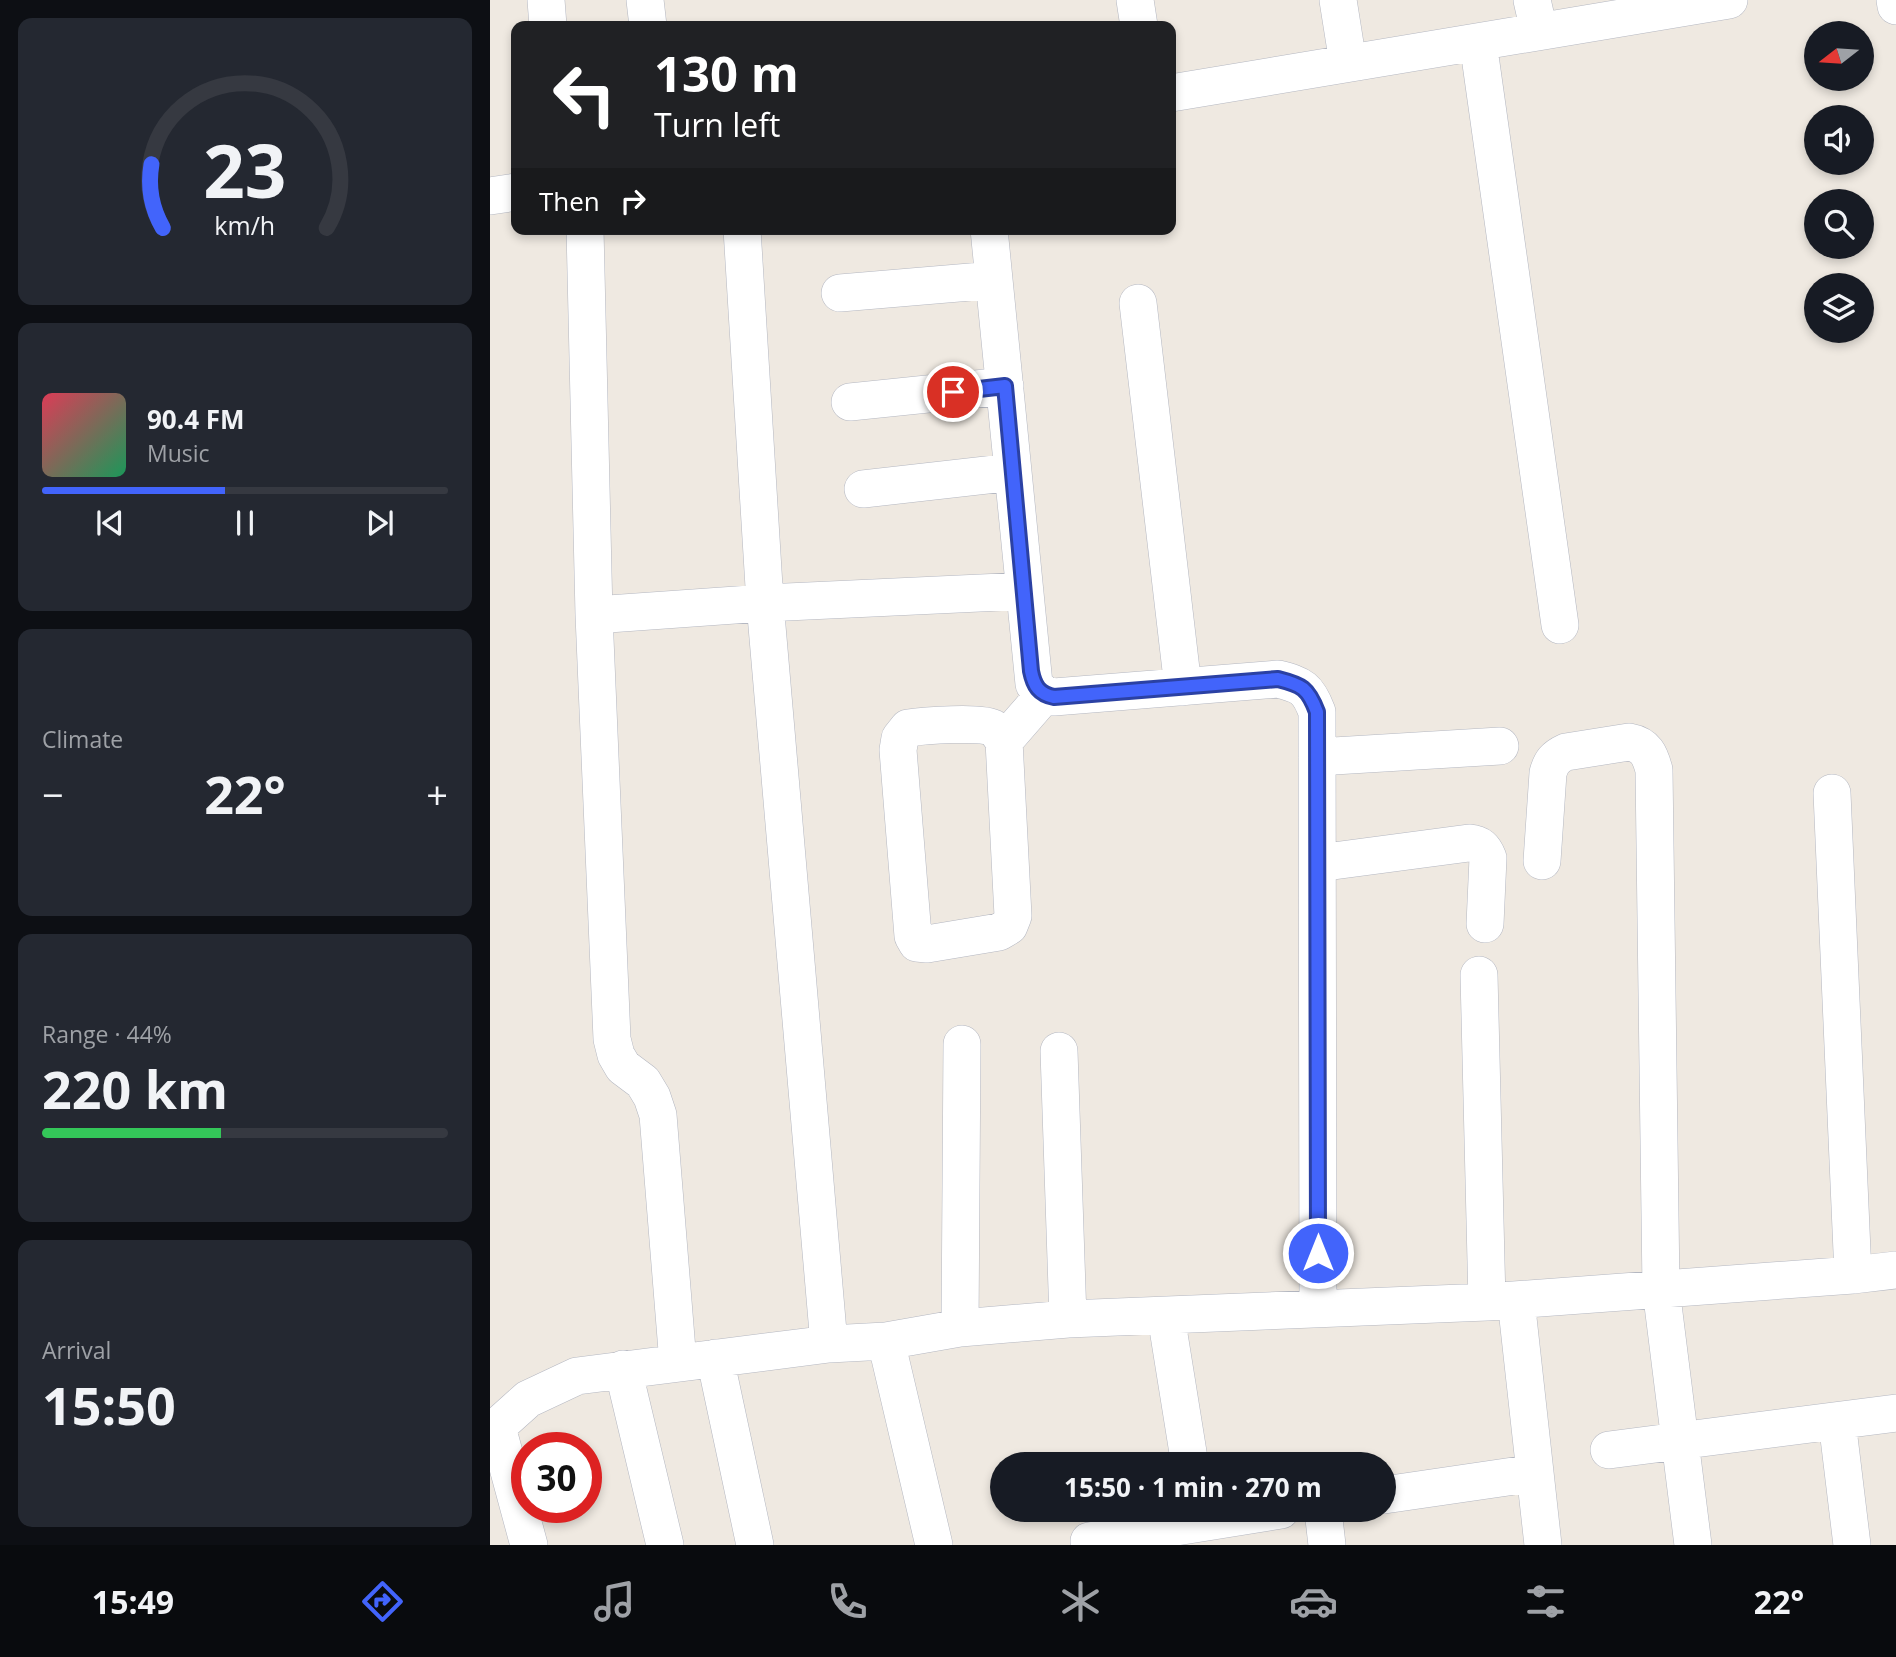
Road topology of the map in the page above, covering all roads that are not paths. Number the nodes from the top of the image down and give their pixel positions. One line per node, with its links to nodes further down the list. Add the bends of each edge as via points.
1 (545, 0): 10 (street)
2 (645, 0): 11 (street)
3 (1135, 0): 12 (street)
4 (1338, 0): 14 (street)
5 (1729, 0): 7 (street)
6 (1895, 0): 8 (street)
7 (1671, 5): 9 (street)
8 (1896, 6)
9 (1536, 16): 13 (street)
10 (547, 21)
11 (647, 21)
12 (1138, 21)
13 (1478, 42): 14 (street); 31 (street)
14 (1348, 64): 15 (street)
15 (1176, 92)
16 (511, 193): 17 (street)
17 (490, 196)
18 (585, 235): 30 (street)
19 (742, 235): 29 (street)
20 (990, 235): 21 (street)
21 (994, 280): 22 (street); 24 (street)
22 (840, 293)
23 (1138, 303): 32 (street)
24 (1005, 386): 25 (street); 26 (street)
25 (850, 402)
26 (1013, 472): 27 (street); 28 (street)
27 (863, 489)
28 (1024, 591): 29 (street); 33 (street, via 1031,671 1034,684)
29 (765, 603): 30 (street); 53 (street)
30 (594, 615): 55 (street, via 611,1038 623,1067 643,1082 658,1115)
31 (1560, 625)
32 (1183, 687): 33 (street); 36 (street, via 1278,679 1297,684 1310,694 1317,712)
33 (1044, 695): 34 (street)
34 (1004, 741): 34 (street, via 1013,916 1009,926 999,932 918,943 913,936 900,738 908,728 919,726 981,725 993,728)
35 (1500, 746): 36 (street)
36 (1317, 757): 39 (street)
37 (1832, 793): 45 (street)
38 (1542, 861): 46 (street, via 1548,774 1557,756 1629,742 1646,750 1654,770)
39 (1318, 863): 40 (street, via 1477,844 1488,858); 48 (street)
40 (1485, 924)
41 (1479, 975): 47 (street)
42 (962, 1044): 51 (street)
43 (1059, 1051): 50 (street)
44 (1896, 1270): 45 (street)
45 (1853, 1275): 46 (street)
46 (1661, 1289): 47 (street); 60 (street)
47 (1501, 1301): 48 (street); 63 (street)
48 (1318, 1308): 49 (street)
49 (1166, 1316): 50 (street); 62 (street)
50 (1068, 1319): 51 (street)
51 (960, 1328): 52 (street)
52 (886, 1341): 53 (street); 72 (street)
53 (829, 1344): 54 (street)
54 (715, 1358): 55 (street); 71 (street)
55 (678, 1363): 56 (street)
56 (623, 1369): 59 (street, via 578,1376 549,1388 528,1399); 70 (street)
57 (1896, 1413): 58 (street)
58 (1838, 1421): 60 (street); 76 (street)
59 (493, 1430): 69 (street)
60 (1681, 1441): 61 (street); 75 (street)
61 (1609, 1450)
62 (1188, 1452)
63 (1535, 1472): 64 (street); 74 (street)
64 (1396, 1493)
65 (1220, 1522): 67 (street)
66 (1325, 1522): 73 (street)
67 (1199, 1526): 68 (street)
68 (1089, 1541)
69 (529, 1545)
70 (665, 1545)
71 (755, 1545)
72 (934, 1545)
73 (1328, 1545)
74 (1543, 1545)
75 (1693, 1545)
76 (1852, 1545)

